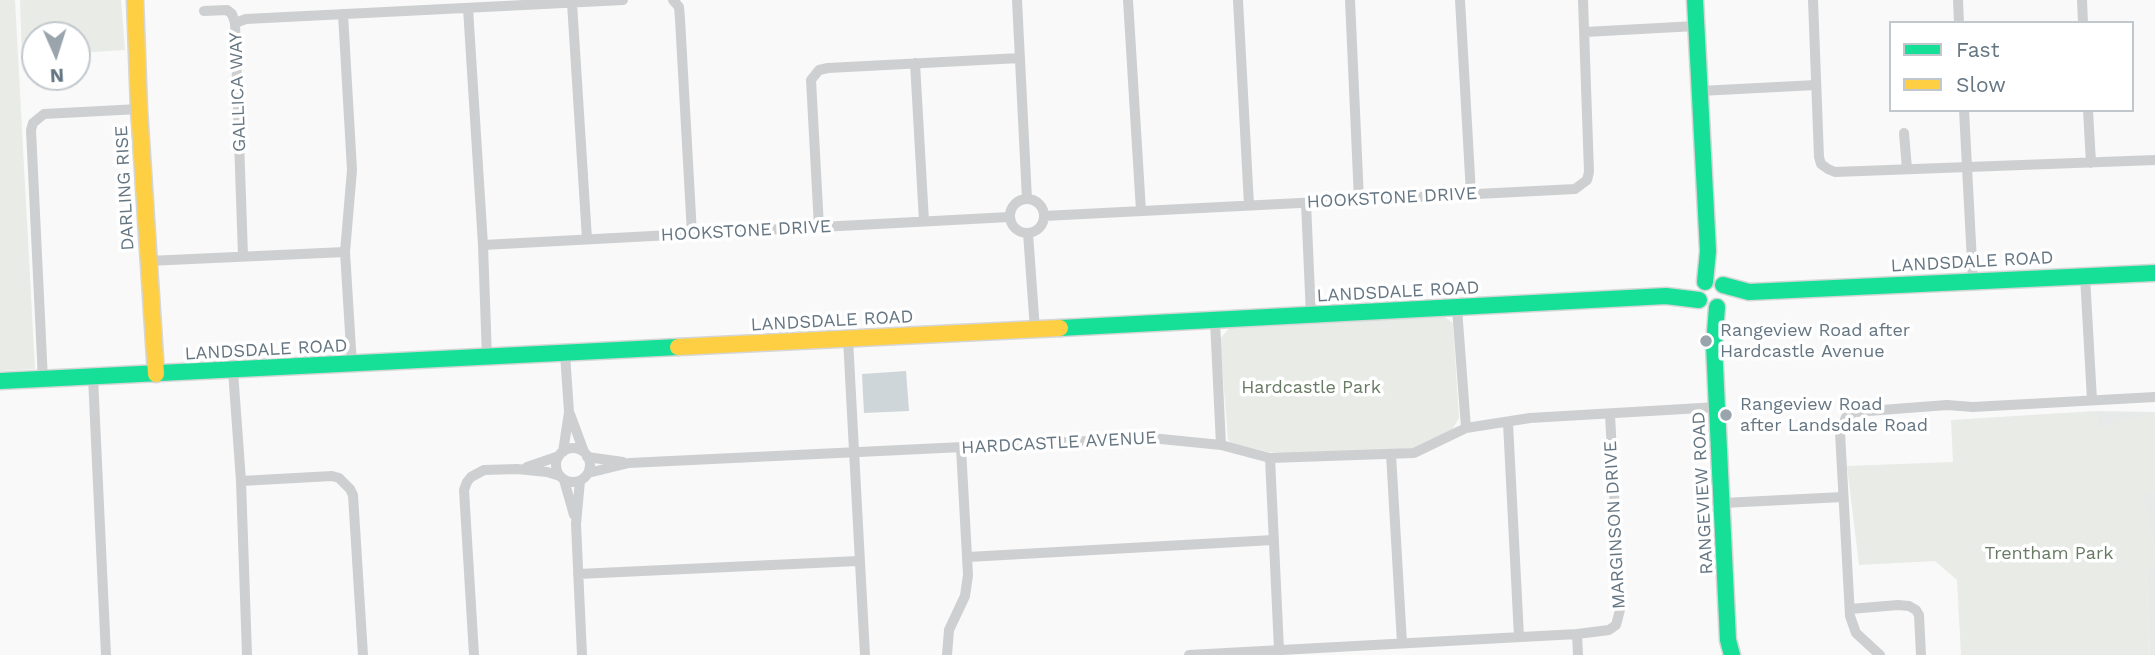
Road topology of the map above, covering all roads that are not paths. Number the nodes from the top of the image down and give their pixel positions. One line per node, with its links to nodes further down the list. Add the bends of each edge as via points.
1 (135, 0): 27 (street, DARLING RISE)
2 (624, 0): 14 (street, GALLICA WAY)
3 (673, 0): 46 (street, via 680,19)
4 (1017, 0): 23 (street)
5 (1128, 0): 40 (street)
6 (1238, 0): 39 (street)
7 (1350, 0): 37 (street)
8 (1460, 0): 35 (street)
9 (1583, 0): 22 (street)
10 (1695, 0): 21 (street, RANGEVIEW ROAD)
11 (1813, 0): 25 (street)
12 (1958, 0): 18 (street)
13 (2082, 0): 19 (street)
14 (572, 3): 15 (street, GALLICA WAY); 47 (street)
15 (468, 8): 17 (street, GALLICA WAY); 48 (street)
16 (204, 10): 20 (street, via 227,10)
17 (343, 14): 20 (street, GALLICA WAY); 49 (street, via 352,170)
18 (1959, 21)
19 (2083, 21)
20 (235, 23): 50 (street, GALLICA WAY)
21 (1696, 26): 22 (street); 26 (street, RANGEVIEW ROAD)
22 (1585, 32): 35 (street, HOOKSTONE DRIVE, via 1587,180 1575,189)
23 (1020, 58): 24 (street); 36 (street)
24 (915, 63): 43 (street); 44 (street, via 828,68 819,70 811,80)
25 (1816, 85): 26 (street); 34 (street, via 1821,164 1835,172)
26 (1700, 91): 55 (street, RANGEVIEW ROAD)
27 (139, 109): 51 (street, DARLING RISE); 67 (street, via 44,114 33,123)
28 (1964, 112): 33 (street)
29 (2088, 112): 32 (street)
30 (1904, 132): 34 (street)
31 (2155, 160): 32 (street)
32 (2091, 163): 33 (street)
33 (1967, 167): 34 (street); 54 (street)
34 (1907, 169)
35 (1471, 194): 37 (street, HOOKSTONE DRIVE)
36 (1027, 199): 41 (street, via 1039,204); 42 (street, via 1015,203)
37 (1359, 200): 38 (street, HOOKSTONE DRIVE)
38 (1306, 202): 39 (street, HOOKSTONE DRIVE); 57 (street)
39 (1250, 205): 40 (street, HOOKSTONE DRIVE)
40 (1141, 211): 41 (street, HOOKSTONE DRIVE)
41 (1044, 216): 45 (street, via 1041,226)
42 (1009, 217): 43 (street, HOOKSTONE DRIVE); 45 (street, via 1015,229)
43 (924, 221): 44 (street, HOOKSTONE DRIVE)
44 (819, 227): 46 (street, HOOKSTONE DRIVE)
45 (1028, 233): 59 (street)
46 (692, 234): 47 (street, HOOKSTONE DRIVE)
47 (587, 239): 48 (street, HOOKSTONE DRIVE)
48 (484, 245): 62 (street)
49 (345, 252): 50 (street); 63 (street)
50 (243, 256): 51 (street)
51 (148, 261): 65 (street, DARLING RISE)
52 (2155, 273): 53 (street, LANDSDALE ROAD)
53 (2085, 276): 54 (street, LANDSDALE ROAD); 70 (street)
54 (1973, 281): 55 (street, LANDSDALE ROAD)
55 (1711, 293): 56 (street, LANDSDALE ROAD); 71 (street, RANGEVIEW ROAD)
56 (1457, 308): 57 (street, LANDSDALE ROAD); 75 (street)
57 (1311, 316): 58 (street, LANDSDALE ROAD)
58 (1215, 321): 59 (street, LANDSDALE ROAD); 76 (street)
59 (1035, 330): 60 (street, LANDSDALE ROAD)
60 (848, 339): 61 (street, LANDSDALE ROAD); 78 (street)
61 (565, 354): 62 (street, LANDSDALE ROAD); 72 (street)
62 (487, 358): 63 (street, LANDSDALE ROAD)
63 (352, 365): 64 (street, LANDSDALE ROAD)
64 (233, 371): 65 (street, LANDSDALE ROAD); 87 (street)
65 (156, 374): 66 (street, LANDSDALE ROAD)
66 (93, 377): 67 (street, LANDSDALE ROAD); 103 (street)
67 (43, 380): 68 (street, LANDSDALE ROAD)
68 (0, 382)
69 (2155, 397): 70 (street)
70 (2092, 400): 88 (street, via 1856,412 1846,417 1840,432)
71 (1718, 407): 73 (street, HARDCASTLE AVENUE); 89 (street, RANGEVIEW ROAD)
72 (569, 412): 79 (street); 81 (street)
73 (1610, 414): 74 (street, HARDCASTLE AVENUE); 96 (street, MARGINSON DRIVE, via 1619,618 1609,631)
74 (1508, 423): 75 (street, HARDCASTLE AVENUE); 97 (street)
75 (1466, 428): 80 (street, HARDCASTLE AVENUE, via 1420,452)
76 (1221, 445): 77 (street, HARDCASTLE AVENUE, via 1150,438); 82 (street, HARDCASTLE AVENUE)
77 (961, 448): 78 (street, HARDCASTLE AVENUE); 92 (street)
78 (853, 453): 83 (street, HARDCASTLE AVENUE); 93 (street)
79 (561, 454): 81 (street, via 573,449); 84 (street); 86 (street, via 556,466)
80 (1391, 454): 82 (street, HARDCASTLE AVENUE); 98 (street)
81 (586, 455): 83 (street); 85 (street, via 590,467)
82 (1270, 458): 91 (street)
83 (629, 463): 85 (street)
84 (517, 469): 86 (street); 106 (street, via 484,470 471,477 464,490)
85 (584, 477): 86 (street, via 575,482); 90 (street)
86 (562, 478): 90 (street)
87 (241, 481): 104 (street); 105 (street, via 332,476 350,489)
88 (1843, 497): 89 (street); 95 (street)
89 (1723, 503): 100 (street, RANGEVIEW ROAD)
90 (576, 524): 94 (street)
91 (1273, 540): 92 (street); 99 (street)
92 (968, 557): 109 (street, via 965,596 949,630)
93 (859, 561): 94 (street); 108 (street)
94 (578, 574): 107 (street)
95 (1850, 608): 112 (street, via 1852,626); 113 (street, via 1898,605 1916,610)
96 (1577, 634): 97 (street, MARGINSON DRIVE); 111 (street)
97 (1519, 637): 98 (street, MARGINSON DRIVE)
98 (1402, 643): 101 (street, MARGINSON DRIVE)
99 (1279, 650): 101 (street, MARGINSON DRIVE); 102 (street, MARGINSON DRIVE)
100 (1729, 650)
101 (1327, 651)
102 (1216, 654): 110 (street, MARGINSON DRIVE)
103 (106, 655)
104 (247, 655)
105 (363, 655)
106 (474, 655)
107 (582, 655)
108 (865, 655)
109 (947, 655)
110 (1189, 655)
111 (1578, 655)
112 (1880, 655)
113 (1921, 655)

